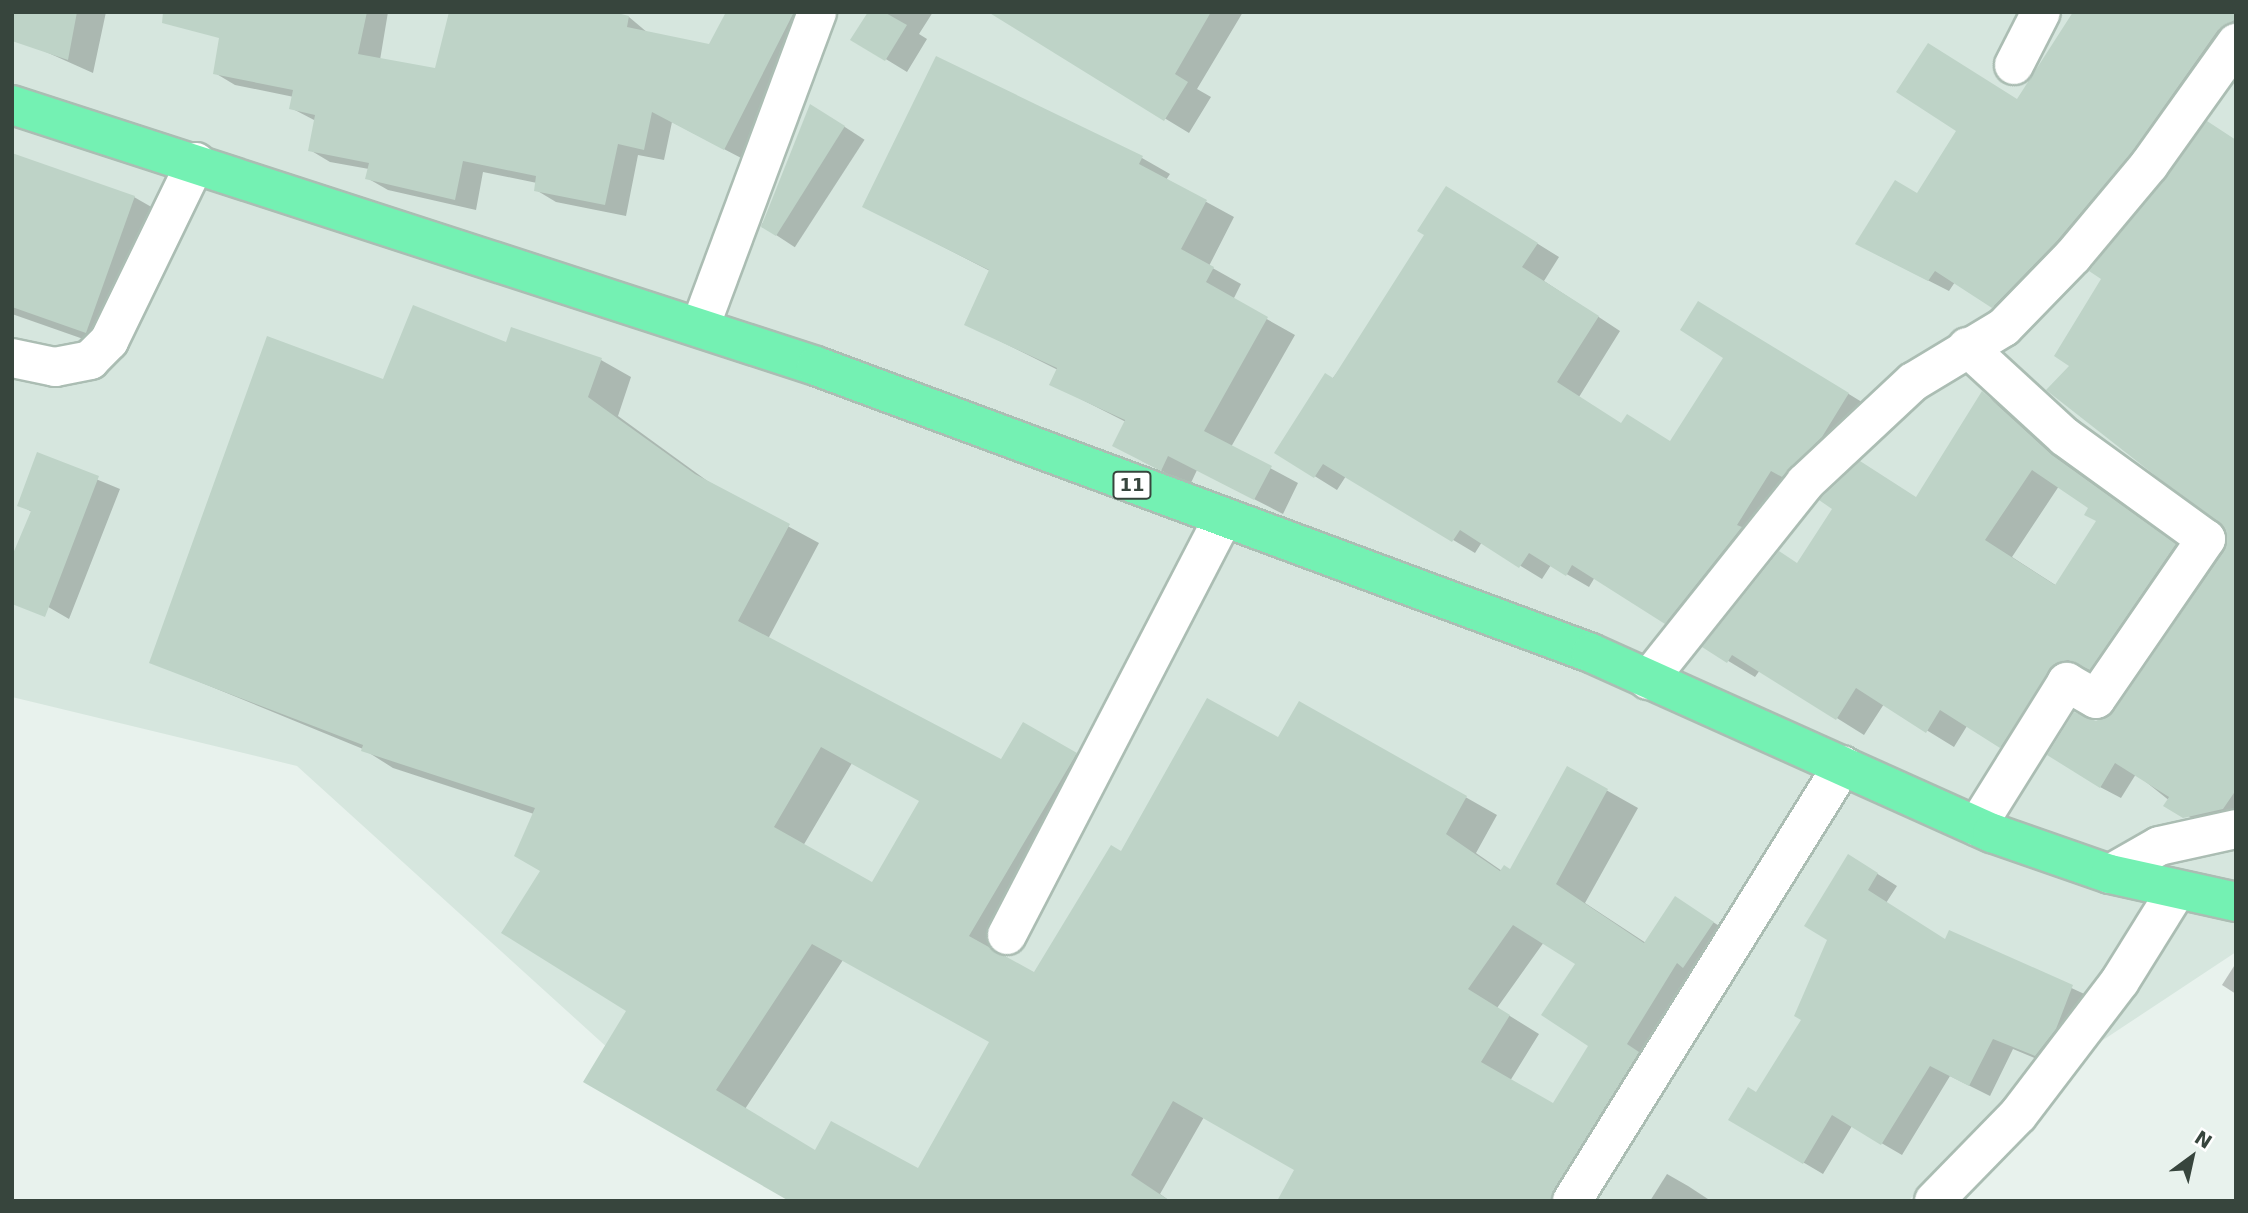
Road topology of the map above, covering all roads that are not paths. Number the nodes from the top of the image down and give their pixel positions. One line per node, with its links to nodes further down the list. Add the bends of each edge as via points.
1 (817, 12): 7 (street)
2 (2041, 12): 4 (street)
3 (2236, 45): 8 (street, via 2073,256 2004,327)
4 (2014, 65)
5 (12, 104): 6 (highway, 11)
6 (196, 162): 7 (highway, 11); 9 (street, via 109,341 90,360 55,367)
7 (700, 327): 10 (highway, 11)
8 (1967, 347): 11 (street, via 1913,382 1805,483); 13 (street, via 2065,437 2206,539 2096,699 2067,682)
9 (12, 358)
10 (1222, 520): 11 (highway, 11); 18 (street)
11 (1648, 680): 12 (highway, 11)
12 (1843, 765): 13 (highway, 11); 19 (street)
13 (1977, 826): 15 (highway, 11)
14 (2236, 829): 15 (street, via 2159,846)
15 (2110, 874): 16 (highway, 11)
16 (2176, 891): 17 (highway, 11); 20 (street, via 2120,981 2018,1115)
17 (2236, 902)
18 (1007, 935)
19 (1572, 1201)
20 (1934, 1201)

